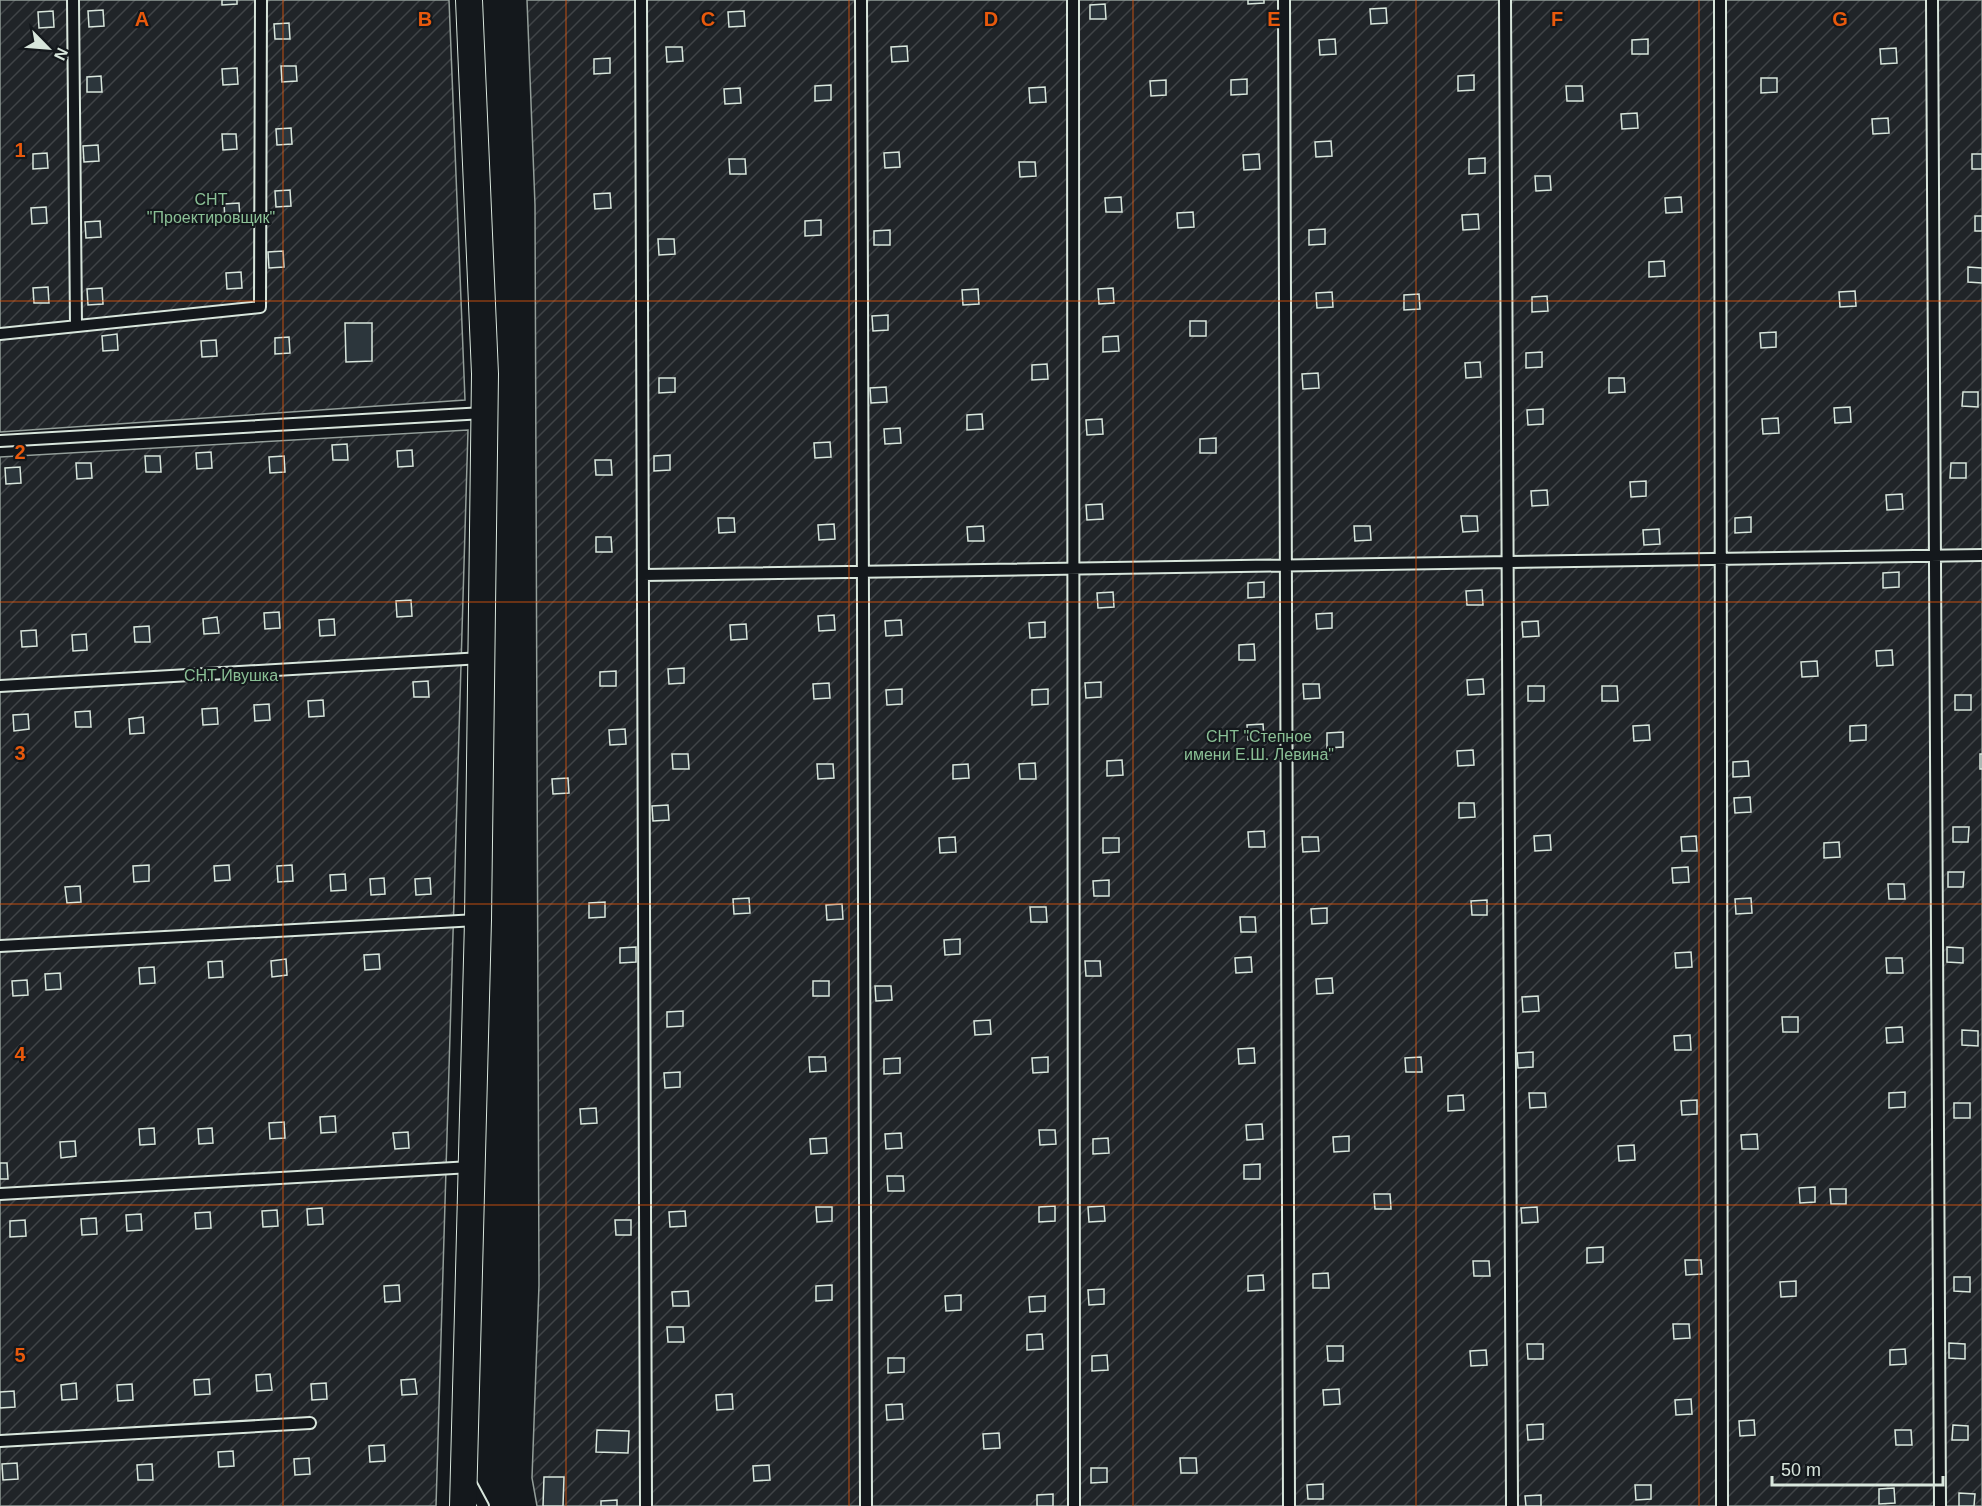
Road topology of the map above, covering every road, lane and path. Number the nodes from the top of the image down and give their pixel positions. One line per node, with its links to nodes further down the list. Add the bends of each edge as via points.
1 (73, 0): 11 (lane)
2 (261, 0): 11 (lane, via 260,307)
3 (469, 0): 13 (street)
4 (641, 0): 22 (lane)
5 (861, 0): 21 (lane)
6 (1073, 0): 20 (lane)
7 (1284, 0): 19 (lane)
8 (1505, 0): 18 (lane)
9 (1720, 0): 17 (lane)
10 (1932, 0): 16 (lane)
11 (76, 326): 12 (lane)
12 (0, 334)
13 (484, 413): 14 (lane); 23 (street)
14 (0, 441)
15 (1982, 555): 16 (lane)
16 (1935, 556): 17 (lane); 40 (lane)
17 (1721, 559): 18 (lane); 39 (lane)
18 (1508, 562): 19 (lane); 38 (lane)
19 (1286, 566): 20 (lane); 37 (lane)
20 (1074, 569): 21 (lane); 36 (lane)
21 (863, 572): 22 (lane); 35 (lane)
22 (643, 575): 34 (lane)
23 (482, 658): 24 (lane); 25 (street)
24 (0, 686)
25 (478, 920): 26 (lane); 27 (street)
26 (0, 946)
27 (472, 1167): 28 (lane); 31 (street)
28 (0, 1194)
29 (310, 1423): 30 (lane)
30 (0, 1442)
31 (465, 1473): 32 (street); 33 (lane)
32 (463, 1506)
33 (483, 1506)
34 (646, 1506)
35 (866, 1506)
36 (1074, 1506)
37 (1289, 1506)
38 (1512, 1506)
39 (1722, 1506)
40 (1940, 1506)

